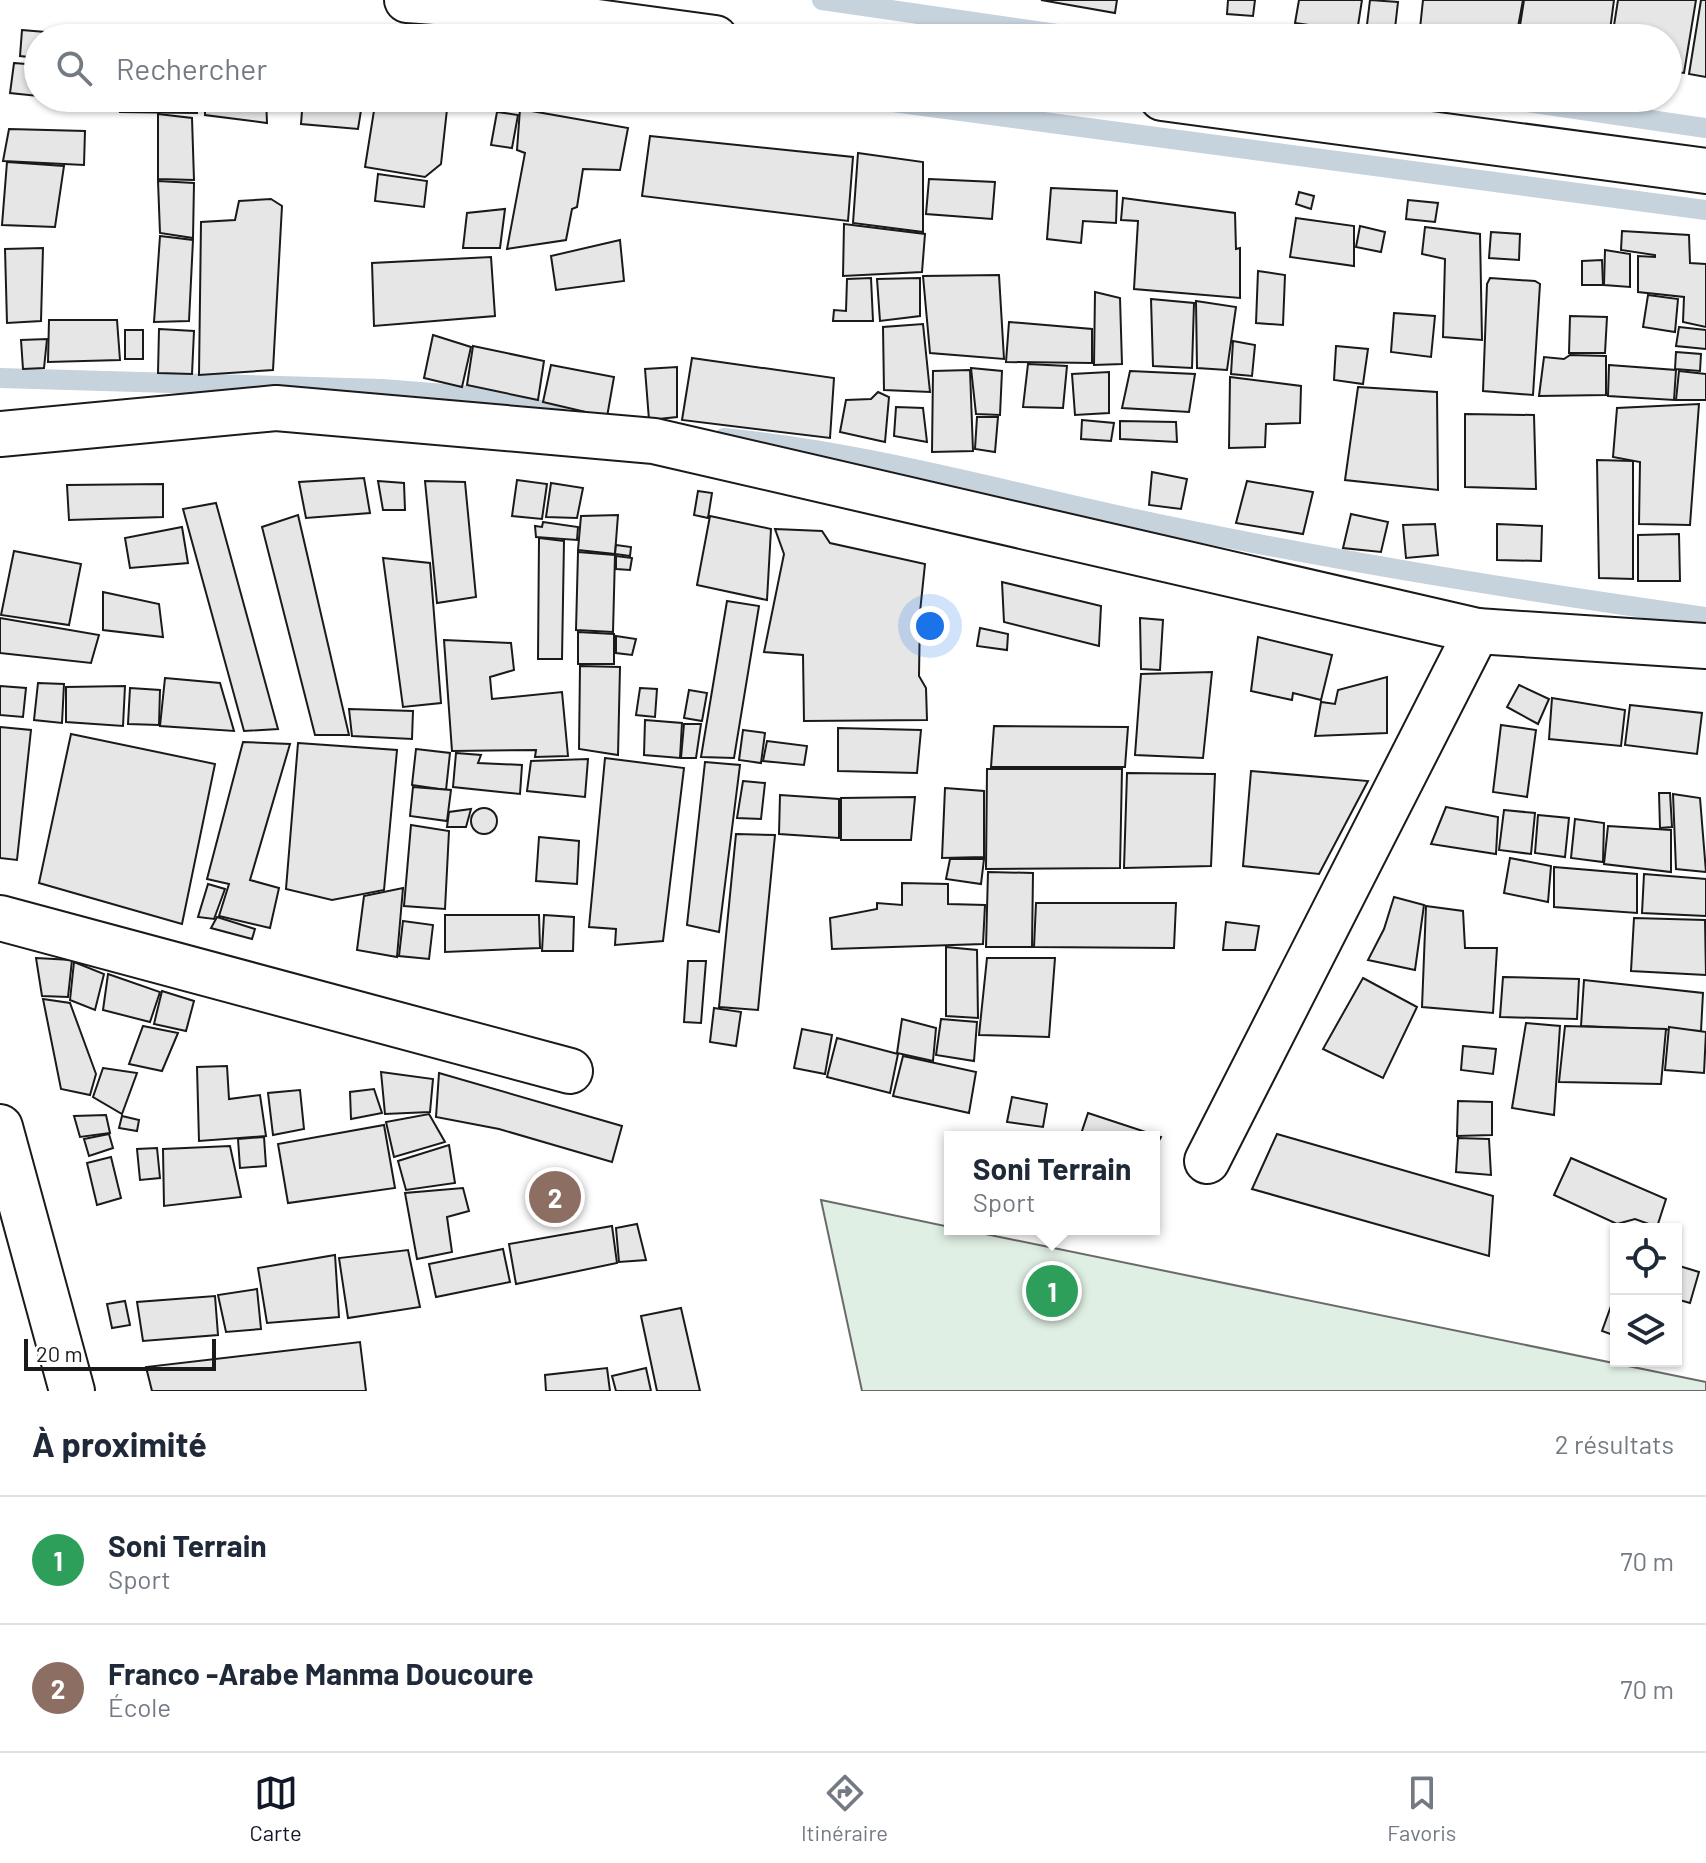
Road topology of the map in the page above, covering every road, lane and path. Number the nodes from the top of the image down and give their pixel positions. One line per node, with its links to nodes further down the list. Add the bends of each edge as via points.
1 (407, 0): 2 (street)
2 (465, 2): 3 (street)
3 (618, 24)
4 (1266, 112): 5 (street)
5 (1706, 171)
6 (0, 434): 7 (street, via 276,408 654,441)
7 (1477, 631): 8 (street); 12 (street)
8 (1706, 646)
9 (0, 918): 10 (street)
10 (570, 1071)
11 (0, 1127): 13 (street)
12 (1207, 1161)
13 (72, 1391)

